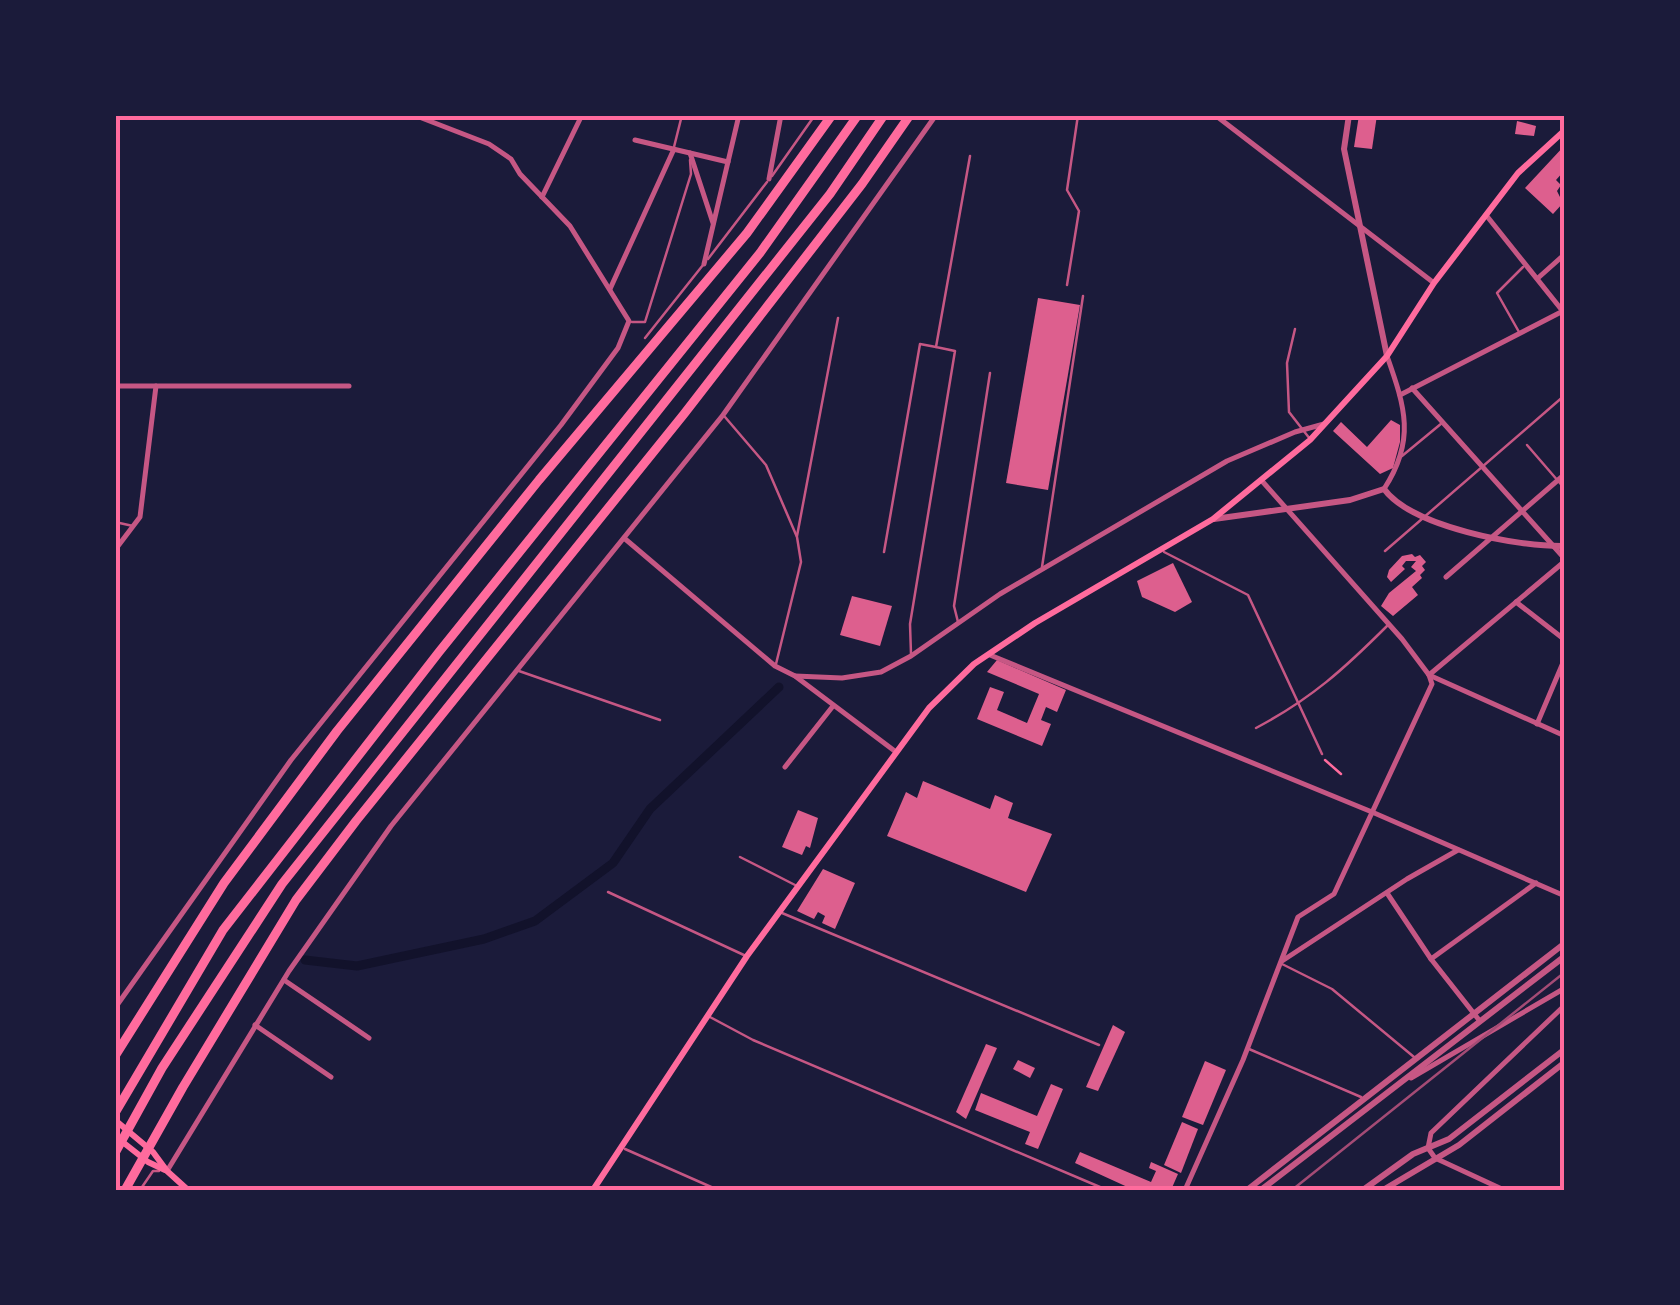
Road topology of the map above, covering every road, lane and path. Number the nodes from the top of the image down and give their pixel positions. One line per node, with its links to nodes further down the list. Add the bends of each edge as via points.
1 (414, 115): 22 (street, via 489,144 511,159)
2 (582, 115): 22 (street)
3 (682, 115): 17 (lane)
4 (739, 115): 20 (street)
5 (781, 115): 21 (street)
6 (815, 115): 21 (lane)
7 (832, 115): 129 (highway, via 747,233 337,731 224,884)
8 (858, 115): 136 (highway, via 760,253 223,930)
9 (884, 115): 140 (highway, via 830,194 282,884)
10 (910, 115): 143 (highway, via 684,414 296,900)
11 (936, 115): 49 (street)
12 (1078, 115): 31 (lane, via 1066,190 1079,211)
13 (1215, 115): 25 (street)
14 (1349, 115): 25 (street, via 1344,149)
15 (1565, 130): 23 (main road, via 1518,173)
16 (635, 140): 17 (street)
17 (674, 150): 18 (street); 32 (street)
18 (690, 153): 20 (street); 24 (street); 36 (lane, via 691,174 645,322)
19 (970, 156): 40 (lane)
20 (728, 162): 24 (street)
21 (769, 179): 28 (lane)
22 (542, 198): 32 (street, via 570,226)
23 (1486, 215): 27 (street); 30 (main road)
24 (714, 226): 28 (street)
25 (1361, 228): 30 (street); 41 (street)
26 (1565, 254): 29 (street)
27 (1527, 263): 29 (street); 38 (lane, via 1497,293)
28 (704, 264): 39 (lane)
29 (1538, 278): 34 (street)
30 (1434, 283): 41 (main road)
31 (1066, 285)
32 (610, 289): 121 (street, via 629,321 618,348 291,760)
33 (1083, 296): 78 (lane)
34 (1564, 311): 38 (street)
35 (838, 318): 68 (lane)
36 (630, 322)
37 (1295, 329): 52 (lane, via 1287,362 1289,412)
38 (1520, 333): 46 (street)
39 (645, 338)
40 (936, 347): 76 (lane, via 920,344); 85 (lane, via 955,351 910,624)
41 (1387, 356): 47 (street); 51 (main road)
42 (990, 374): 81 (lane, via 954,606)
43 (115, 386): 44 (street)
44 (156, 386): 45 (street); 67 (street, via 144,500)
45 (348, 386)
46 (1412, 388): 47 (street); 50 (street)
47 (1400, 395): 55 (street, via 1406,429)
48 (1565, 395): 56 (lane)
49 (724, 415): 68 (lane, via 766,465); 70 (street)
50 (1444, 422): 55 (lane); 56 (street)
51 (1324, 424): 52 (street); 53 (main road)
52 (1303, 430): 53 (lane); 78 (street, via 1227,461)
53 (1310, 440): 58 (main road)
54 (1527, 445): 59 (lane)
55 (1399, 458): 60 (street)
56 (1484, 467): 63 (street); 64 (lane)
57 (1565, 474): 59 (street)
58 (1262, 481): 62 (street); 65 (main road)
59 (1558, 481): 61 (lane); 63 (street)
60 (1384, 489): 62 (street); 64 (street, via 1392,501)
61 (1565, 489)
62 (1286, 508): 65 (street); 82 (street)
63 (1523, 513): 69 (street); 71 (street)
64 (1428, 516): 69 (street); 75 (lane)
65 (1213, 519): 74 (main road)
66 (115, 522): 67 (lane)
67 (134, 526): 73 (street)
68 (797, 537): 87 (lane, via 801,562)
69 (1489, 537): 71 (street); 79 (street)
70 (624, 538): 87 (street); 88 (street)
71 (1554, 546): 72 (street); 77 (street)
72 (1565, 546)
73 (115, 550)
74 (1162, 551): 84 (main road); 91 (lane, via 1248,595)
75 (1385, 551)
76 (884, 552)
77 (1565, 560): 80 (street)
78 (1041, 570): 81 (street)
79 (1446, 577)
80 (1516, 602): 83 (street); 89 (street)
81 (958, 624): 85 (street)
82 (1389, 624): 89 (street); 91 (lane)
83 (1565, 640)
84 (990, 654): 97 (main road, via 952,683); 101 (street)
85 (911, 656): 90 (street, via 871,674)
86 (1565, 658): 94 (street)
87 (775, 666): 90 (street)
88 (518, 671): 93 (lane); 117 (street, via 391,826)
89 (1428, 675): 94 (street); 101 (street, via 1432,684)
90 (795, 676): 92 (street)
91 (1300, 704): 95 (lane); 98 (lane)
92 (833, 706): 97 (street); 99 (street)
93 (660, 720)
94 (1537, 724): 96 (street)
95 (1256, 728)
96 (1565, 736)
97 (896, 752): 106 (main road)
98 (1322, 754): 100 (path)
99 (785, 767)
100 (1341, 774)
101 (1372, 812): 102 (street); 116 (street, via 1334,894 1298,917)
102 (1458, 850): 105 (street); 108 (street)
103 (740, 857): 106 (lane)
104 (1558, 883): 109 (street)
105 (1536, 884): 109 (street); 115 (street)
106 (798, 886): 111 (main road)
107 (608, 892): 113 (lane)
108 (1386, 892): 115 (street); 116 (street)
109 (1554, 892): 110 (street)
110 (1565, 896)
111 (780, 912): 113 (main road); 126 (lane)
112 (1565, 943): 123 (street)
113 (748, 956): 122 (main road)
114 (1565, 956): 123 (street)
115 (1431, 959): 123 (street)
116 (1280, 963): 127 (street); 130 (lane, via 1332,989)
117 (284, 980): 124 (street); 125 (street)
118 (1565, 988): 119 (street)
119 (1553, 995): 120 (street); 133 (street)
120 (1564, 1005): 139 (street, via 1431,1133)
121 (115, 1008)
122 (706, 1016): 138 (main road); 148 (lane)
123 (1477, 1016): 130 (street); 133 (street)
124 (255, 1025): 132 (street); 142 (street)
125 (369, 1038)
126 (1099, 1044)
127 (1248, 1048): 134 (lane); 149 (street)
128 (1565, 1049): 139 (street, via 1449,1139)
129 (115, 1056)
130 (1415, 1058): 134 (street)
131 (1565, 1062): 141 (street)
132 (331, 1077)
133 (1382, 1094): 135 (street)
134 (1363, 1098): 135 (lane); 150 (street)
135 (1371, 1103): 151 (street)
136 (117, 1113): 142 (main road)
137 (115, 1136): 142 (main road)
138 (619, 1146): 146 (main road); 147 (lane)
139 (1428, 1148): 141 (street); 152 (street)
140 (115, 1153)
141 (1434, 1158): 153 (street); 154 (street)
142 (166, 1171): 144 (lane, via 153,1171); 145 (main road)
143 (126, 1190)
144 (140, 1190)
145 (188, 1190)
146 (592, 1190)
147 (718, 1190)
148 (1108, 1190)
149 (1185, 1190)
150 (1246, 1190)
151 (1261, 1190)
152 (1363, 1190)
153 (1384, 1190)
154 (1504, 1190)

